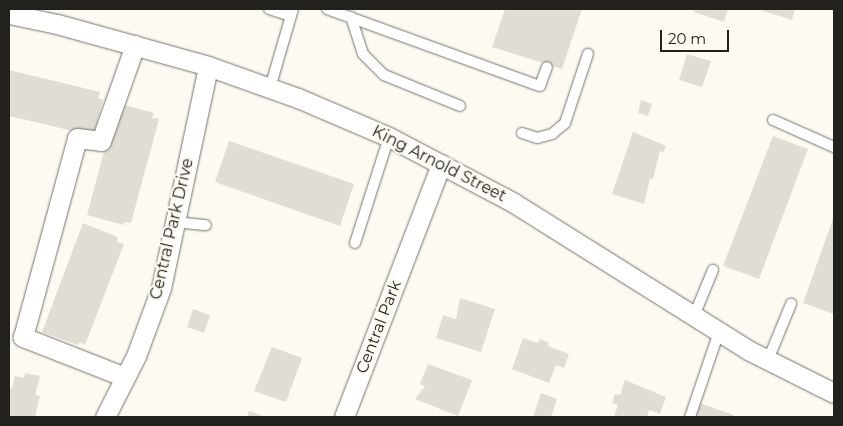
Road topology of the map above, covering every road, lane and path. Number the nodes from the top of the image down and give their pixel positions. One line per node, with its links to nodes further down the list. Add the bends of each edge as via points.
1 (269, 9): 3 (lane)
2 (327, 9): 5 (lane)
3 (292, 12): 10 (lane)
4 (9, 14): 6 (street, King Arnold Street)
5 (350, 17): 9 (lane, via 540,86); 11 (lane, via 363,54 384,75)
6 (135, 46): 8 (street, King Arnold Street); 25 (street, via 102,141 77,138 23,337)
7 (588, 54): 13 (lane, via 565,123 552,134 536,138)
8 (208, 66): 10 (street, King Arnold Street); 17 (street, Central Park Drive)
9 (547, 67)
10 (270, 88): 14 (street, King Arnold Street)
11 (460, 106)
12 (773, 120): 15 (lane)
13 (522, 133)
14 (389, 137): 16 (street, King Arnold Street); 19 (lane)
15 (834, 147)
16 (441, 164): 22 (street, King Arnold Street, via 514,203); 28 (street, Central Park)
17 (175, 222): 18 (lane); 25 (street, Central Park Drive, via 161,288)
18 (206, 225)
19 (355, 243)
20 (713, 270): 22 (lane)
21 (791, 304): 24 (lane)
22 (694, 316): 23 (street, King Arnold Street)
23 (719, 332): 24 (street, King Arnold Street); 29 (lane)
24 (768, 360): 26 (street, King Arnold Street)
25 (125, 377): 27 (street, Central Park Drive)
26 (834, 393)
27 (105, 417)
28 (344, 417)
29 (690, 417)

